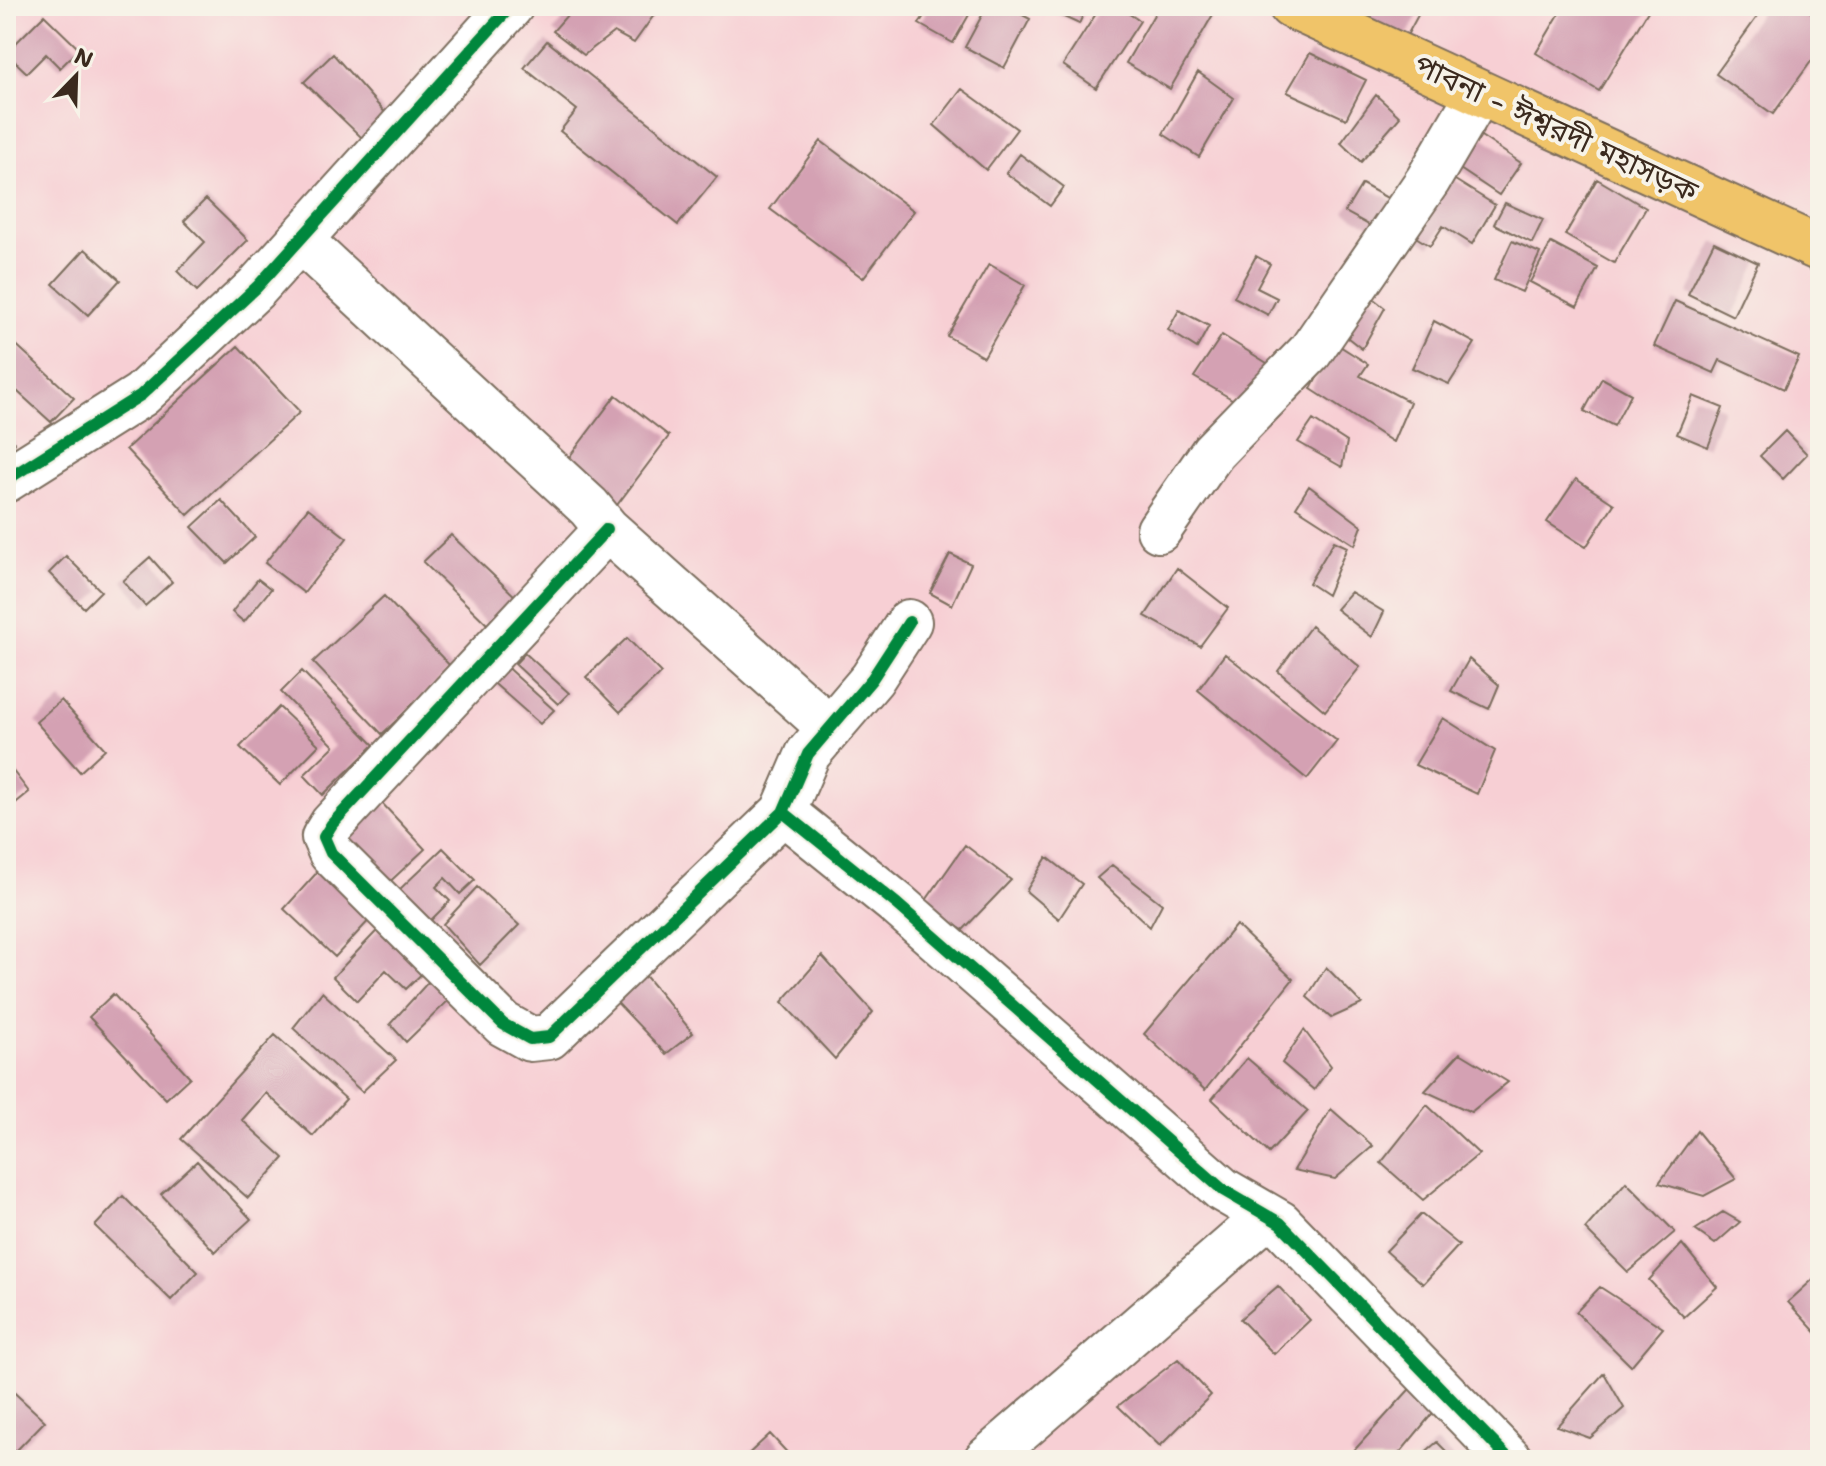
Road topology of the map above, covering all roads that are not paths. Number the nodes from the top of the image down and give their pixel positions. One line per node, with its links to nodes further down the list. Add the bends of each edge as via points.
1 (511, 6): 4 (street)
2 (1291, 6): 3 (main road, পাবনা - ঈশ্বরদী মহাসড়ক)
3 (1479, 93): 5 (main road, পাবনা - ঈশ্বরদী মহাসড়ক); 8 (street, via 1428,180 1310,352 1213,452)
4 (300, 240): 6 (street, via 141,395); 7 (street)
5 (1820, 249)
6 (6, 480)
7 (607, 529): 10 (street); 11 (street, via 332,824 324,837 331,853 503,1024 530,1039 549,1037)
8 (1159, 530)
9 (909, 622): 10 (street, via 872,679)
10 (830, 728): 11 (street, via 808,754)
11 (783, 812): 12 (street, via 897,904 1223,1190)
12 (1267, 1216): 13 (street); 14 (street, via 1280,1223)
13 (986, 1460)
14 (1510, 1460)

